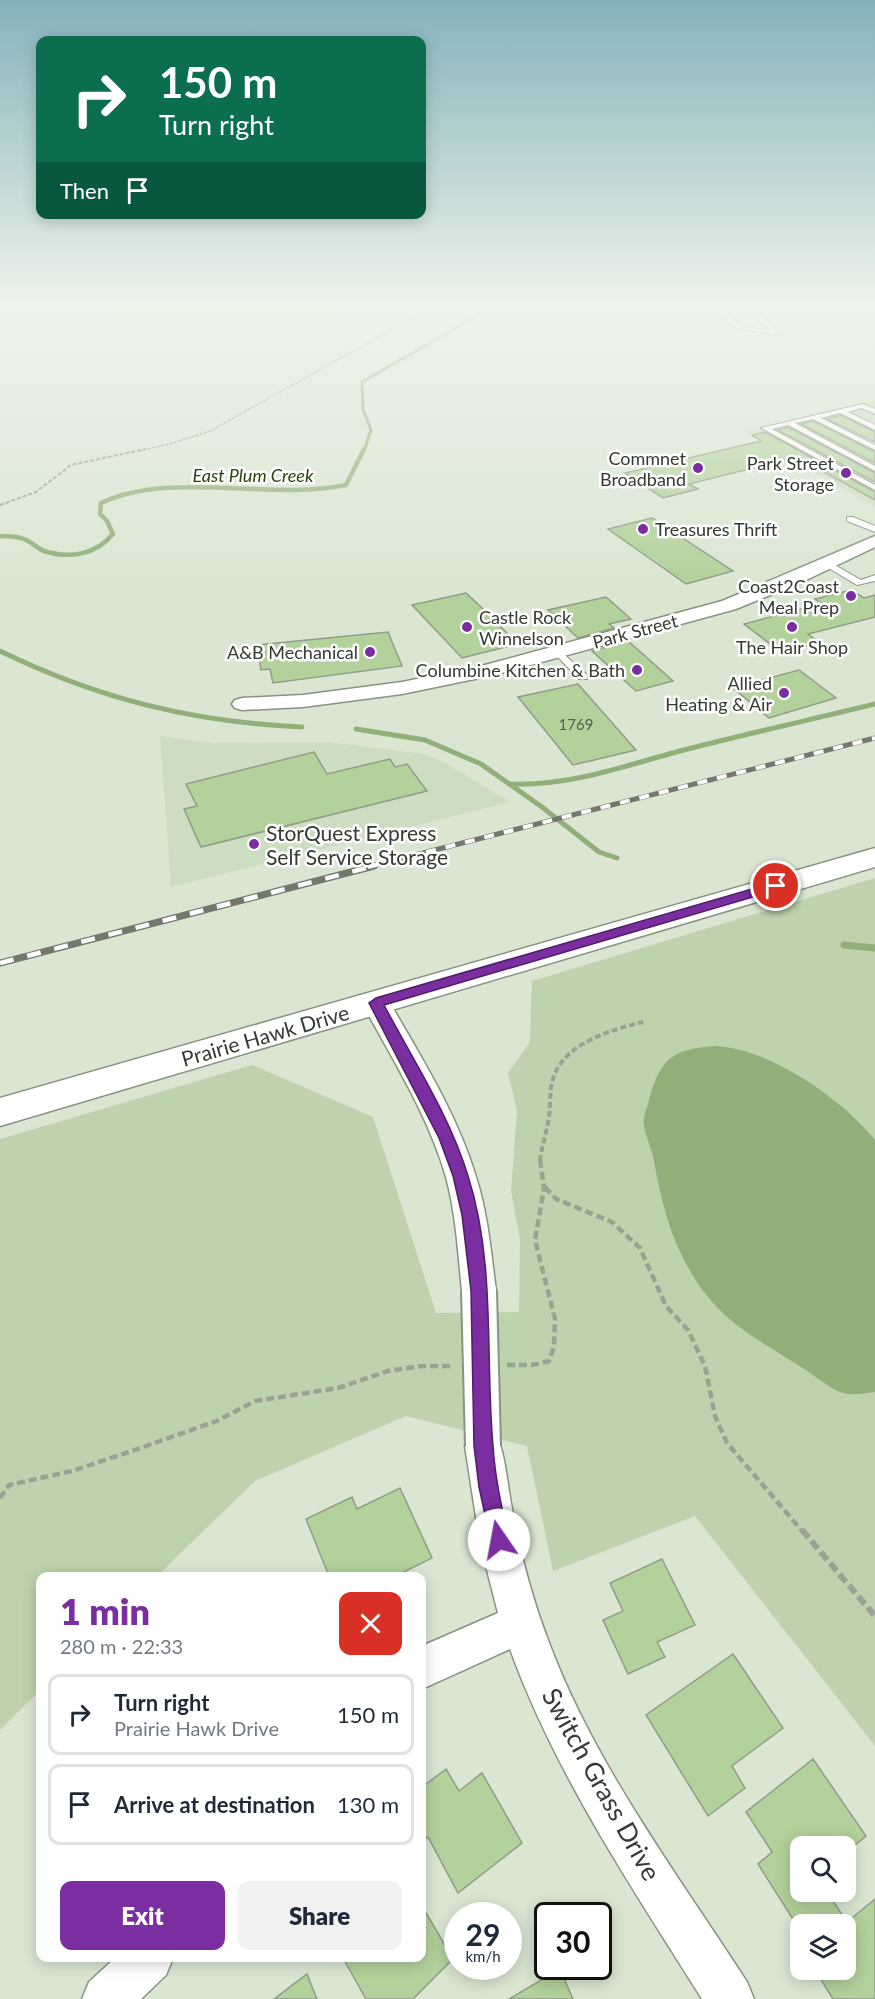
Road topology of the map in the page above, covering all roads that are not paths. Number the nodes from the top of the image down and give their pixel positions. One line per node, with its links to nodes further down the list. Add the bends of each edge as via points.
1 (841, 411): 2 (lane, via 863,406); 3 (lane); 5 (lane)
2 (875, 412)
3 (814, 417): 4 (lane); 6 (lane)
4 (789, 423): 7 (lane); 8 (lane, via 765,429)
5 (875, 428)
6 (875, 448)
7 (875, 469)
8 (875, 488)
9 (850, 519): 10 (lane)
10 (874, 539): 11 (street, Park Street)
11 (828, 564): 12 (lane, via 860,582); 13 (street, Park Street, via 729,604)
12 (875, 578)
13 (558, 652): 14 (lane); 15 (street, Park Street, via 402,688 303,701)
14 (583, 677)
15 (242, 704)
16 (875, 857): 17 (street, Prairie Hawk Drive)
17 (376, 1003): 18 (street, Prairie Hawk Drive); 19 (street, Switch Grass Drive, bridge, via 429,1100 461,1176 479,1291 483,1446 495,1524)
18 (0, 1112)
19 (522, 1624): 20 (street); 23 (street, Switch Grass Drive, via 551,1698 582,1758)
20 (426, 1666)
21 (145, 1962): 22 (street)
22 (106, 1999)
23 (730, 1999)

